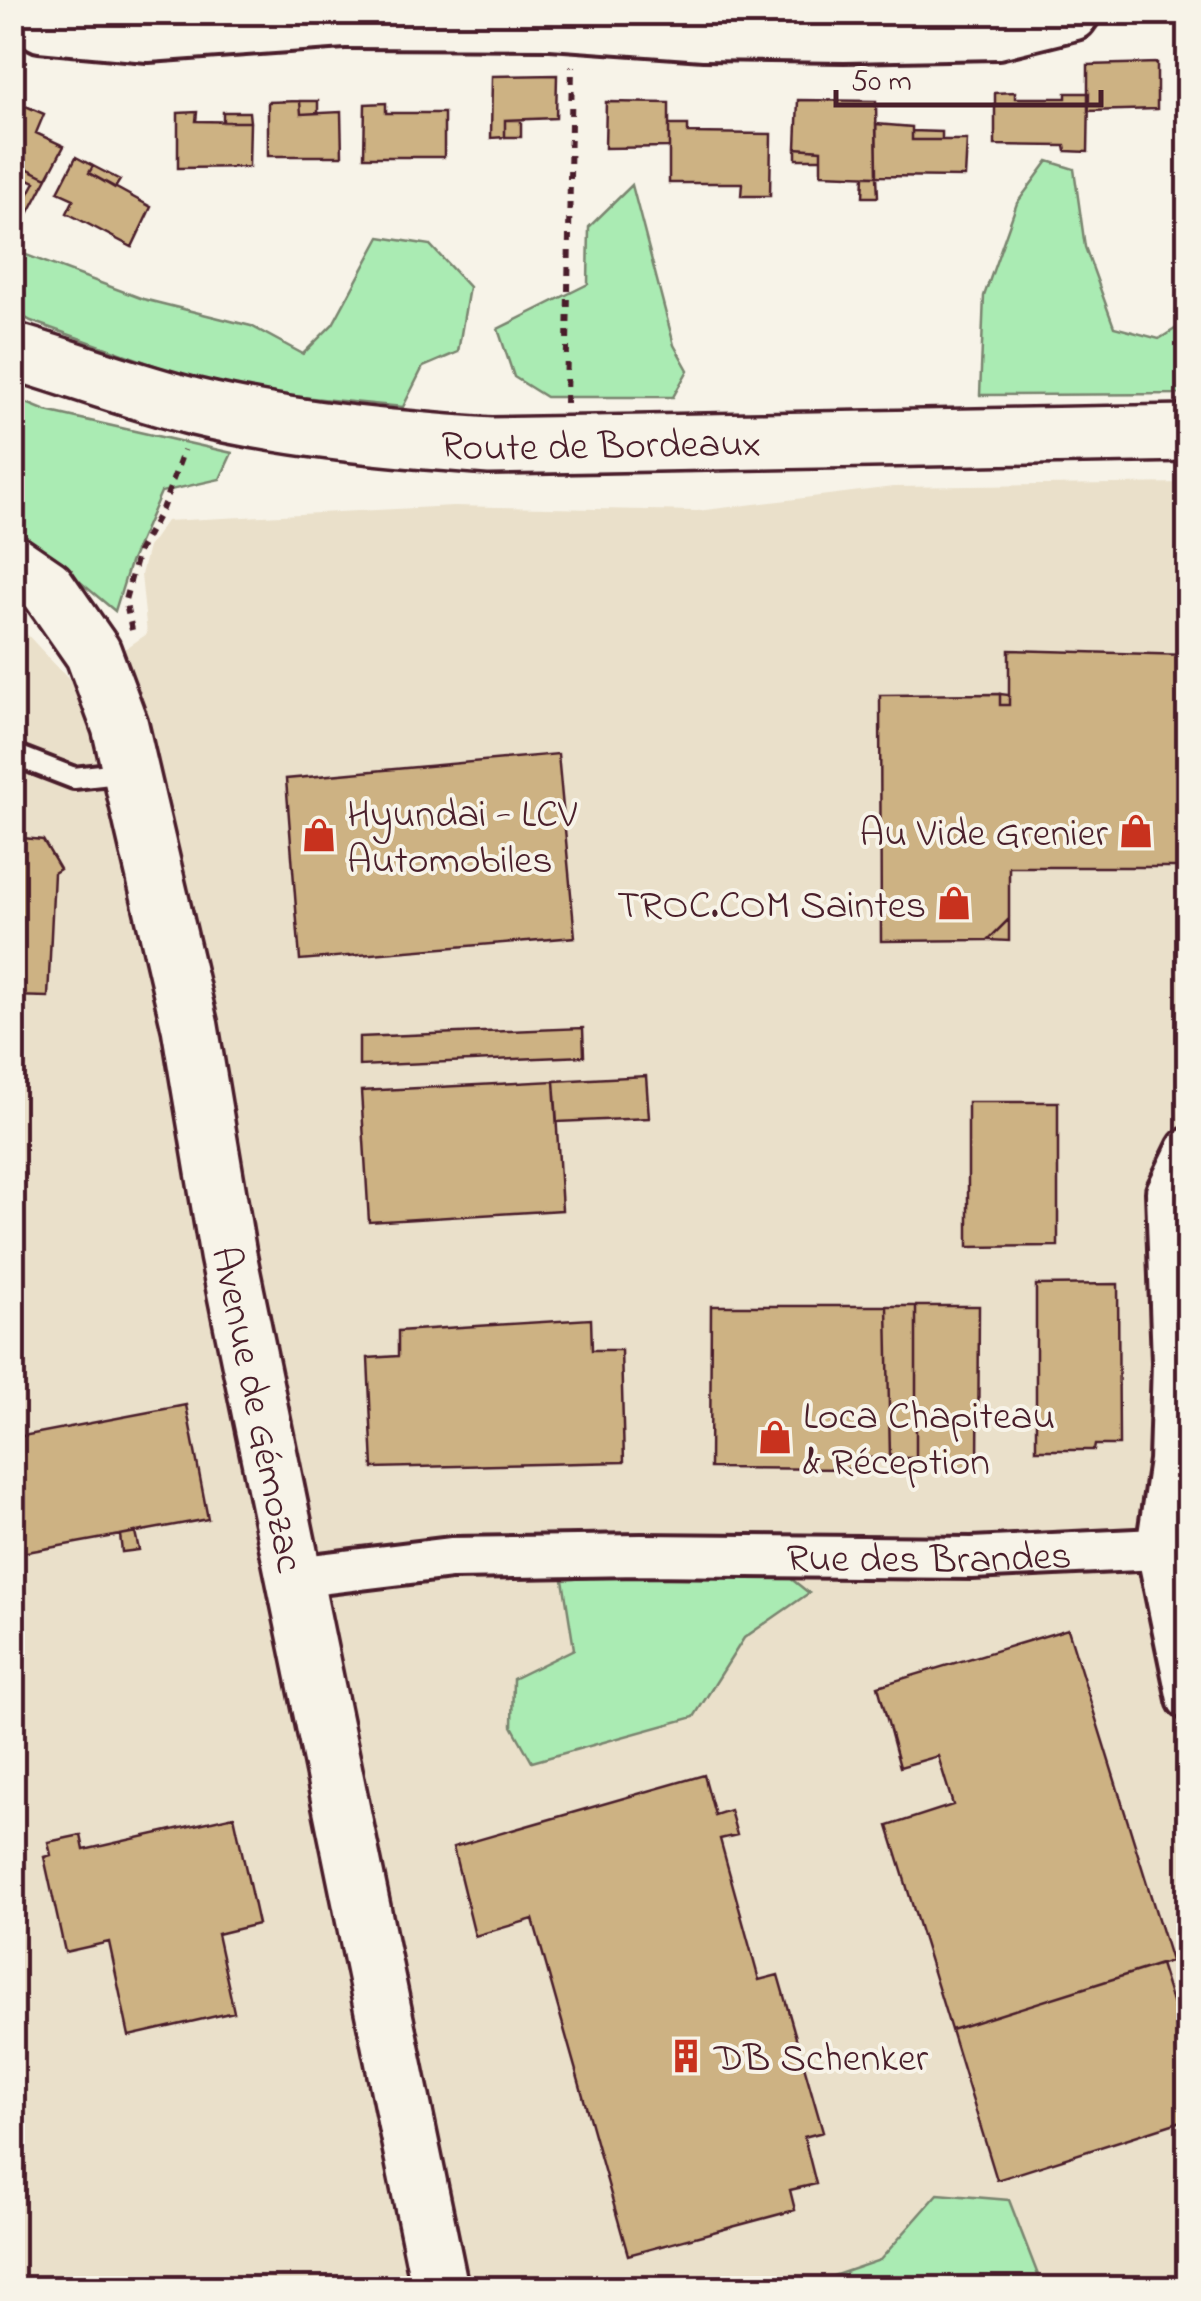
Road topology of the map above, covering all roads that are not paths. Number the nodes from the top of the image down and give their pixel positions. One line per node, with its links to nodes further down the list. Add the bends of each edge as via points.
1 (1080, 12): 4 (street, via 1075,19 998,38)
2 (12, 13): 3 (street, via 40,30 148,41)
3 (346, 20): 4 (street, via 573,29)
4 (772, 26)
5 (16, 351): 6 (main road, Route de Bordeaux, via 200,408 417,441 565,446)
6 (1188, 433)
7 (12, 562): 9 (main road, Avenue de Gémozac, via 47,587 93,653)
8 (21, 758): 9 (lane, via 74,778); 10 (lane)
9 (130, 772): 13 (main road, Avenue de Gémozac, via 190,1027 228,1255)
10 (12, 778)
11 (1188, 1149): 12 (street, via 1168,1192 1170,1461)
12 (1157, 1549): 13 (street, Rue des Brandes, via 972,1558 450,1558); 14 (street)
13 (295, 1578): 16 (main road, Avenue de Gémozac)
14 (1184, 1654): 15 (street)
15 (1188, 1699)
16 (440, 2288)

